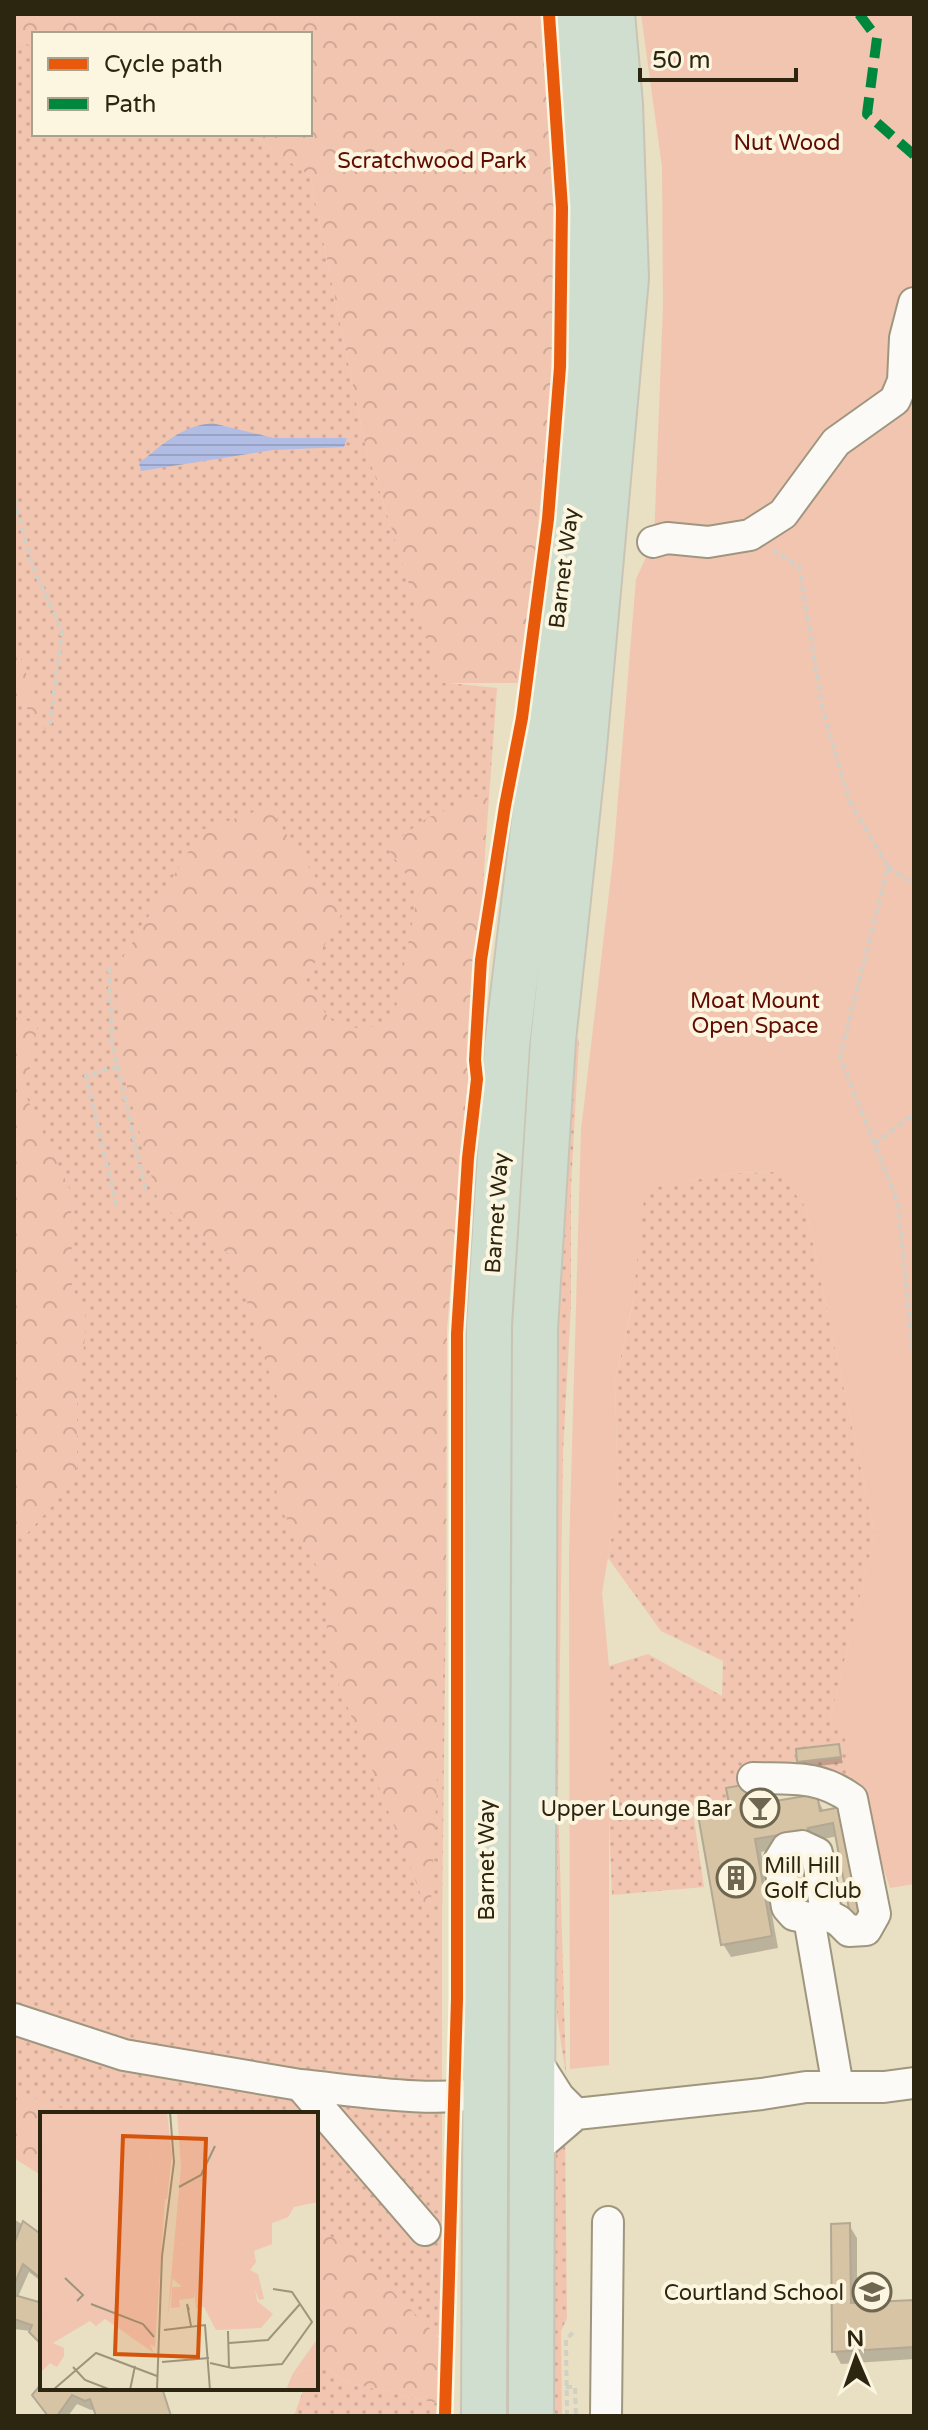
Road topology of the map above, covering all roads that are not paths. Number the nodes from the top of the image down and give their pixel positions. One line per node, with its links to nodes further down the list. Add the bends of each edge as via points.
1 (572, 14): 11 (highway, Barnet Way, via 586,271 570,520 507,1046 489,1324)
2 (612, 14): 7 (highway, Barnet Way, via 626,278 553,1040 535,1328)
3 (914, 303): 4 (street, via 905,338 903,381 895,400 836,442 783,514 750,535)
4 (653, 542)
5 (753, 1778): 10 (street, via 811,1779 852,1799 875,1914 866,1930 849,1931 839,1921 818,1916)
6 (14, 2019): 9 (street, via 124,2055)
7 (533, 2056): 12 (street); 13 (highway, Barnet Way)
8 (914, 2083): 10 (street)
9 (300, 2085): 11 (street, via 432,2096); 15 (street)
10 (838, 2087): 12 (street)
11 (485, 2092): 16 (highway, Barnet Way)
12 (576, 2114): 13 (street)
13 (533, 2151): 17 (highway, Barnet Way)
14 (608, 2222): 18 (street)
15 (425, 2230)
16 (460, 2415)
17 (531, 2416)
18 (606, 2416)

